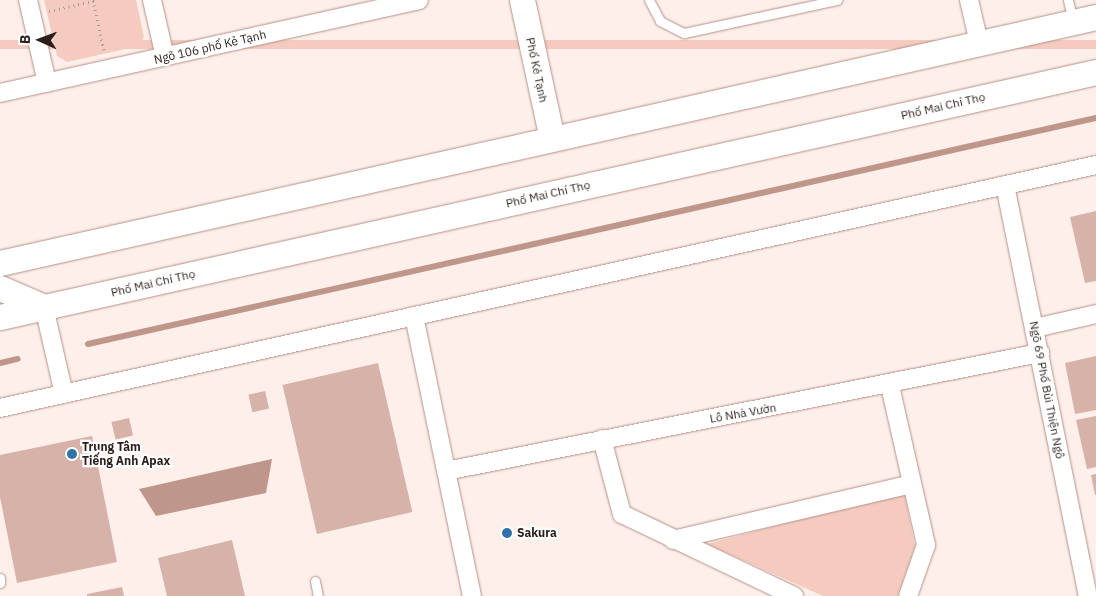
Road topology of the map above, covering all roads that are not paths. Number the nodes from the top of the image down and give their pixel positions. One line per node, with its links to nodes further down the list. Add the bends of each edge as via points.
1 (28, 0): 12 (street)
2 (152, 0): 10 (street)
3 (419, 0): 10 (street, Ngõ 106 phố Kẻ Tạnh)
4 (522, 0): 14 (main road, Phố Kẻ Tạnh)
5 (649, 0): 6 (lane, via 660,21 684,33)
6 (837, 0)
7 (969, 0): 9 (street)
8 (1079, 13): 9 (main road)
9 (979, 44): 14 (main road)
10 (165, 57): 12 (street, Ngõ 106 phố Kẻ Tạnh)
11 (1096, 72): 19 (main road, Phố Mai Chí Thọ)
12 (47, 83): 13 (street, Ngõ 106 phố Kẻ Tạnh)
13 (0, 94)
14 (552, 139): 17 (main road)
15 (1096, 164): 16 (street)
16 (1005, 185): 21 (street); 23 (street, Ngõ 69 Phố Bùi Thiện Ngô)
17 (0, 263)
18 (0, 288): 19 (main road)
19 (44, 307): 22 (main road, Phố Mai Chí Thọ); 26 (street)
20 (1096, 314): 23 (street)
21 (414, 316): 26 (street); 29 (street)
22 (0, 317)
23 (1035, 328): 24 (street, Ngõ 69 Phố Bùi Thiện Ngô)
24 (1040, 353): 25 (street, Lô Nhà Vườn); 39 (street, Ngõ 69 Phố Bùi Thiện Ngô)
25 (890, 386): 28 (street, Lô Nhà Vườn); 30 (street)
26 (64, 394): 27 (street)
27 (0, 408)
28 (602, 439): 29 (street, Lô Nhà Vườn); 31 (street, via 622,514)
29 (446, 471): 36 (street)
30 (912, 484): 31 (street); 38 (street, via 926,545)
31 (673, 540): 37 (street)
32 (0, 578): 34 (lane)
33 (315, 581): 35 (lane)
34 (0, 583)
35 (318, 596)
36 (472, 596)
37 (794, 596)
38 (908, 596)
39 (1088, 596)

